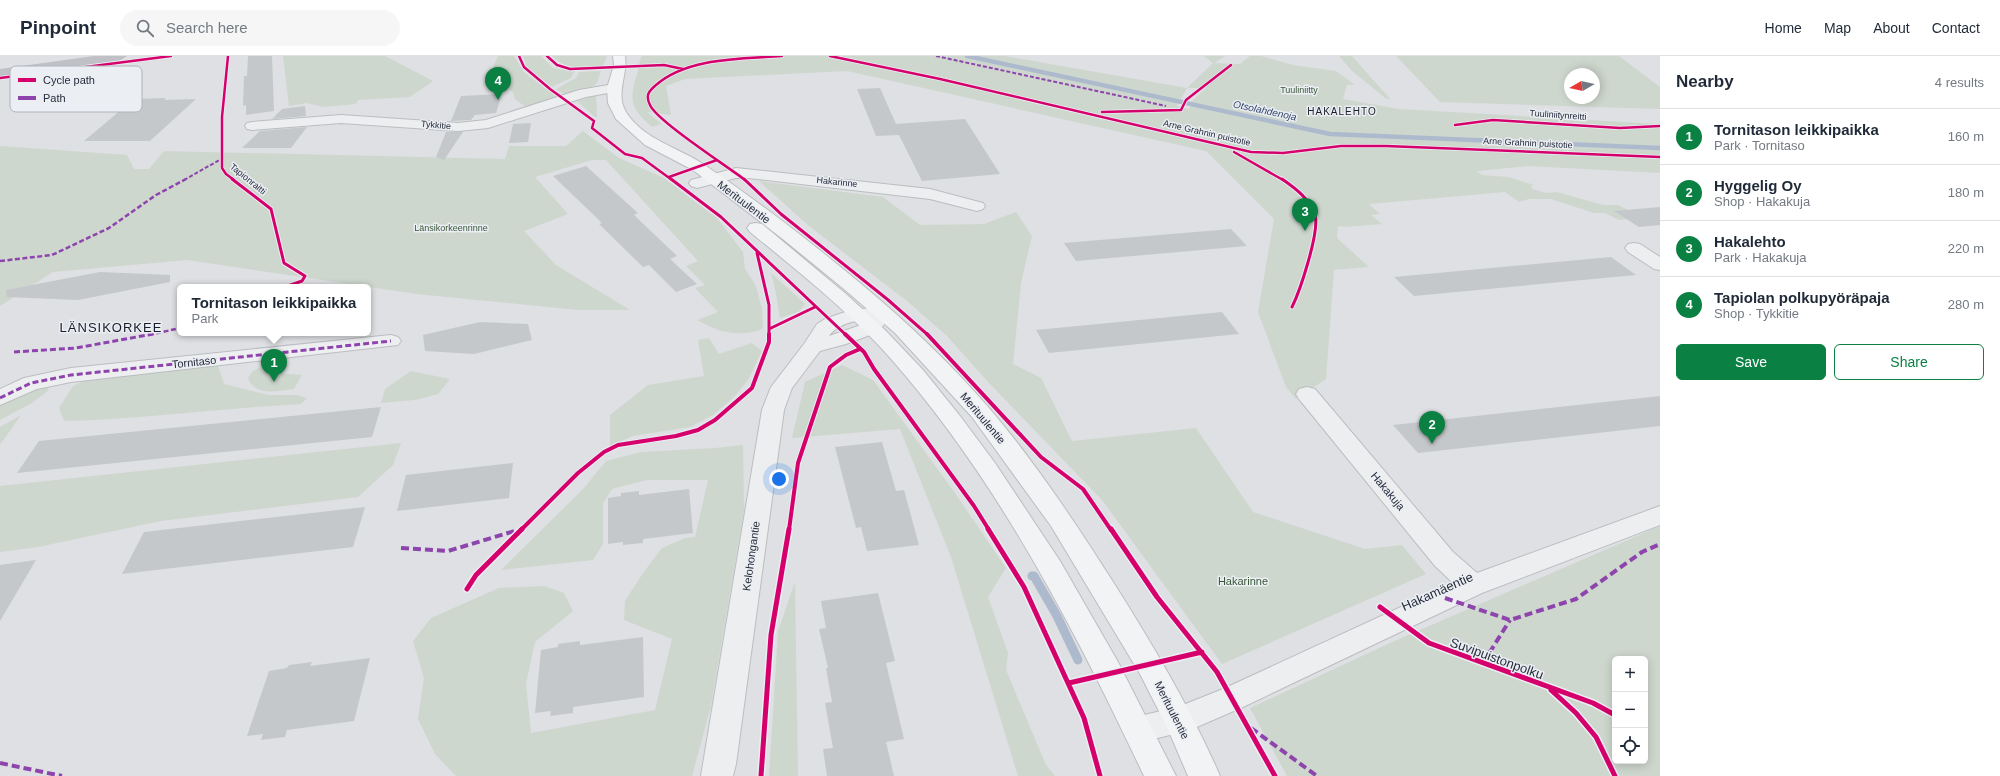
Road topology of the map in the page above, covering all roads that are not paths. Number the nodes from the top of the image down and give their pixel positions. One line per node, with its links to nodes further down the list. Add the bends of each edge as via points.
1 (67, 56): 4 (main road)
2 (121, 56): 5 (main road)
3 (631, 56): 6 (main road)
4 (0, 66)
5 (50, 66)
6 (618, 71): 9 (street, Tykkitie, via 589,92 488,124 458,127 341,119); 10 (main road, Merituulentie, via 615,103 622,116 640,134)
7 (10, 72): 8 (main road)
8 (0, 73)
9 (252, 126)
10 (662, 149): 11 (main road, Merituulentie, via 698,167); 12 (main road, Merituulentie)
11 (713, 178): 12 (street, Hakarinne); 13 (street, Hakarinne, via 736,173 755,173 923,193); 16 (main road, Merituulentie, via 790,236)
12 (697, 183): 16 (main road, Merituulentie)
13 (977, 206)
14 (1634, 248): 15 (street)
15 (1660, 265)
16 (871, 318): 22 (main road, Merituulentie, via 902,329 980,412 1019,462 1060,519 1150,665); 23 (main road, Merituulentie, via 976,453 1036,544 1104,661); 24 (street, Kelohongantie, via 839,340 813,347 782,386 773,410 720,764)
17 (391, 341): 19 (street, Tornitaso, via 71,375 31,383)
18 (1307, 394): 21 (street, Hakakuja, via 1444,559)
19 (0, 398)
20 (1660, 515): 21 (street, Hakamäentie)
21 (1474, 585): 22 (street, Hakamäentie, via 1238,696)
22 (1179, 720): 23 (street, Hakamäentie); 26 (main road, Merituulentie)
23 (1138, 729): 25 (main road, Merituulentie)
24 (716, 776)
25 (1160, 776)
26 (1204, 776)

